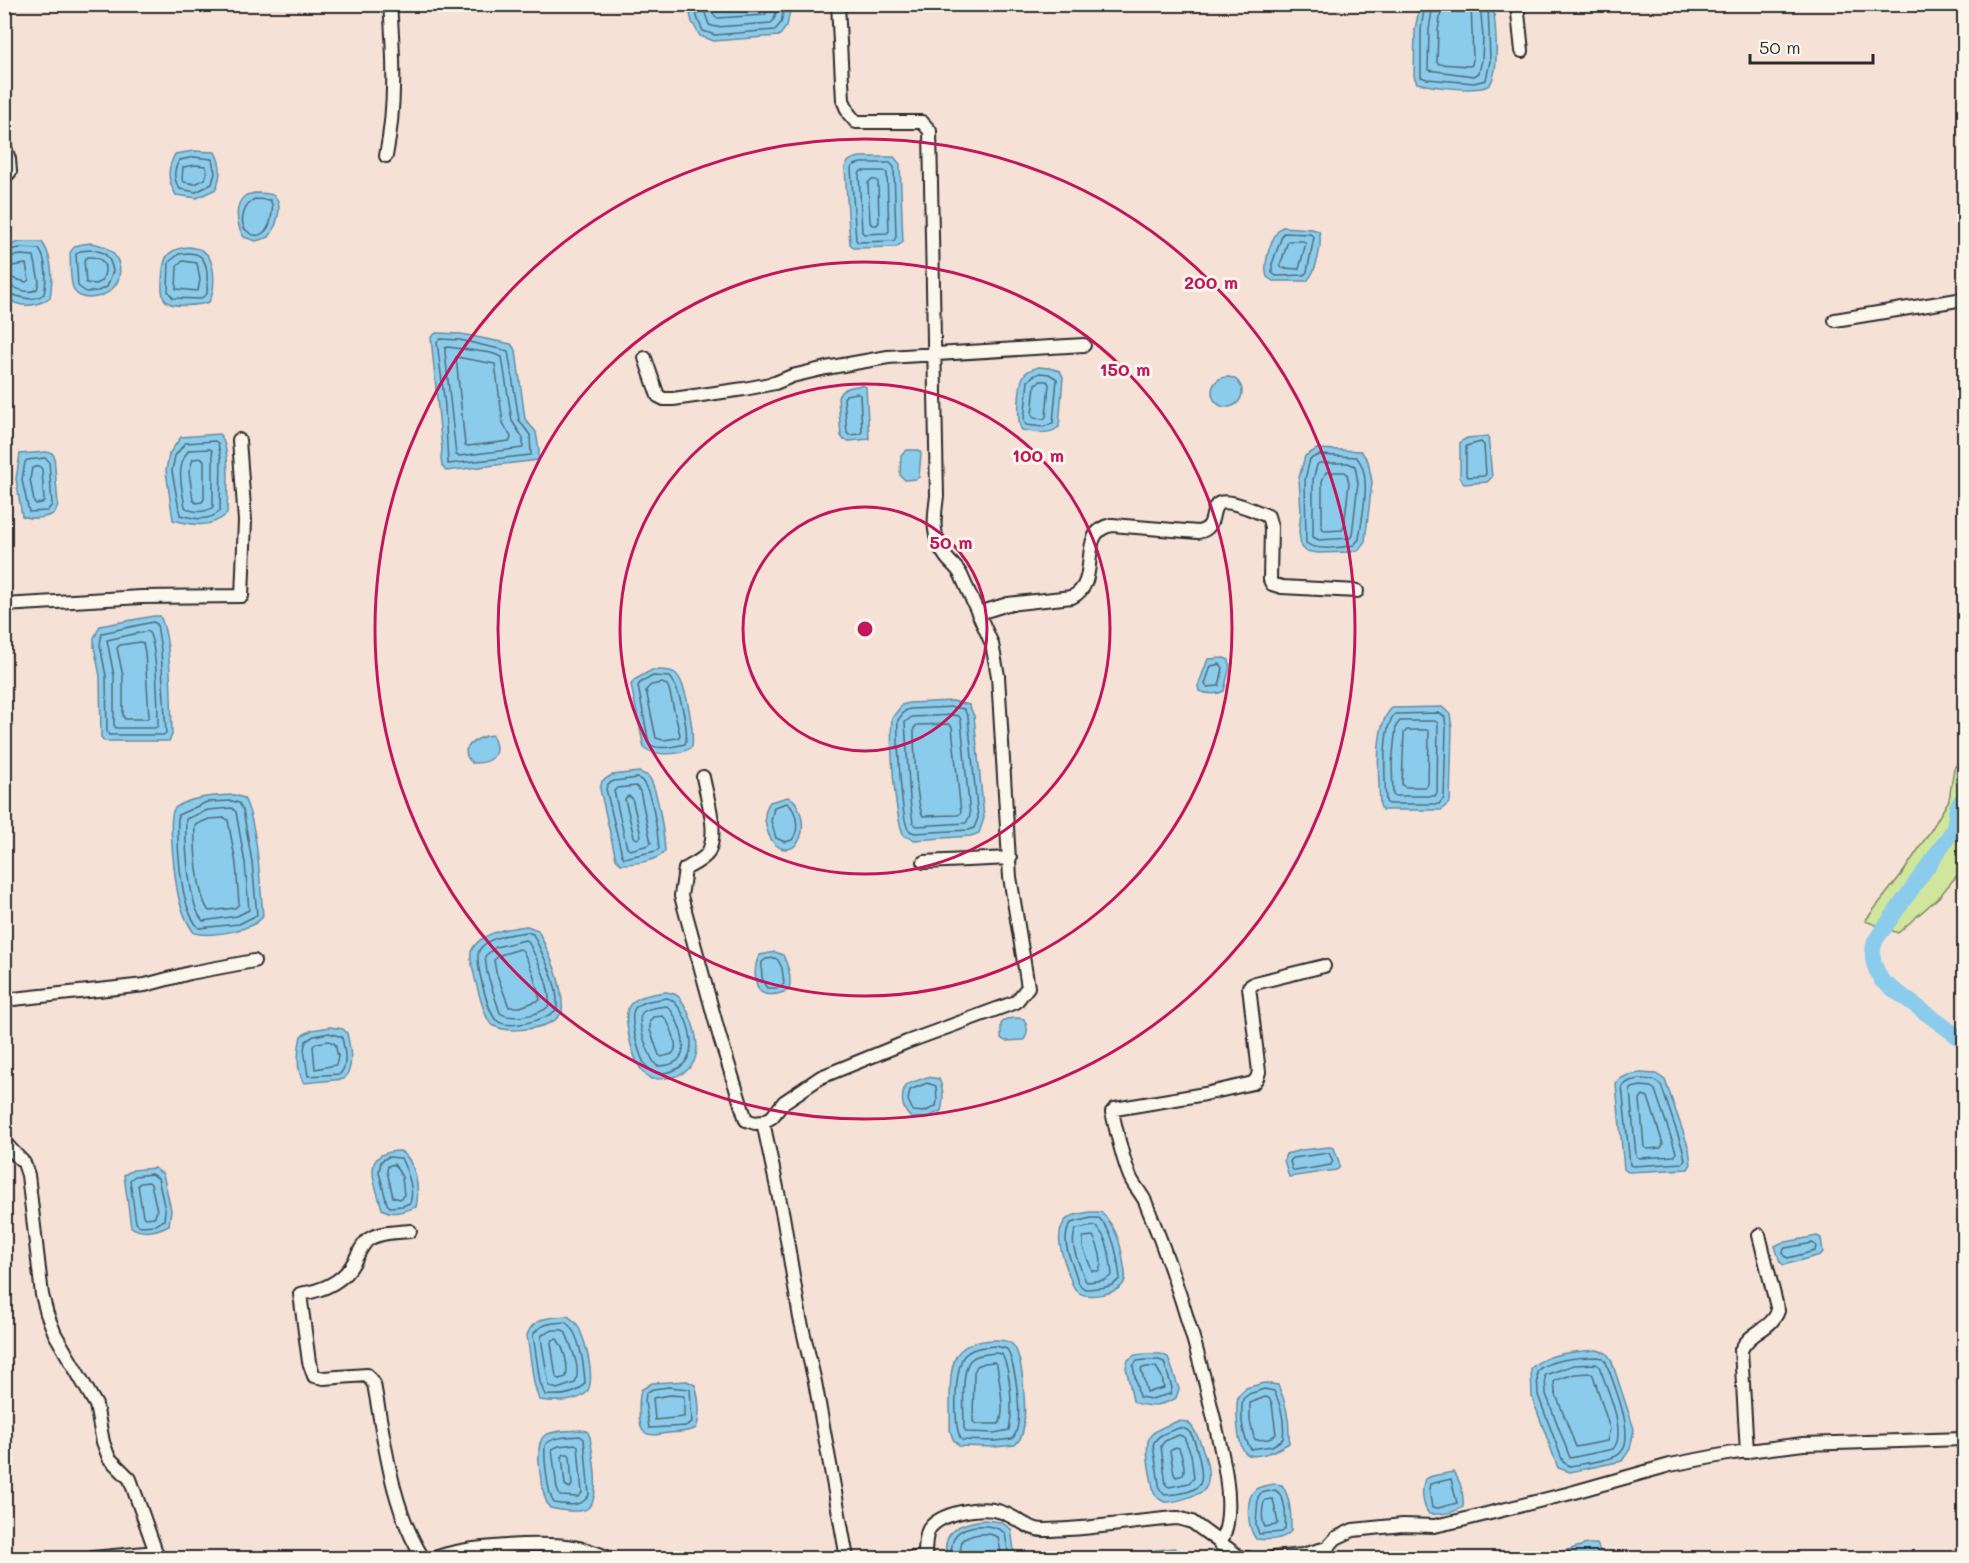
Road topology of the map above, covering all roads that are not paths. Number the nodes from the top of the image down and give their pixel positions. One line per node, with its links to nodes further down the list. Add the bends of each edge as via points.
1 (390, 4): 6 (street, via 394,70)
2 (838, 4): 11 (street, via 843,100 849,114 856,122 922,122 930,131)
3 (1517, 4): 4 (street)
4 (1522, 51)
5 (4, 145): 7 (street, via 9,159 9,172)
6 (387, 156)
7 (4, 177)
8 (1965, 299): 9 (street)
9 (1835, 321)
10 (1084, 345): 11 (street)
11 (934, 354): 12 (street, via 888,357 826,368 765,385 672,399 658,396); 16 (street, via 934,536 948,560 957,567)
12 (645, 358)
13 (239, 440): 15 (street, via 245,521 242,596)
14 (1358, 591): 16 (street, via 1272,584 1268,516 1220,503 1205,531 1104,526 1092,541 1086,586 1080,593 1008,604)
15 (4, 605)
16 (979, 613): 18 (street, via 992,644 998,676)
17 (703, 777): 23 (street, via 712,826 711,843 707,854 685,869 681,896 742,1111 746,1120)
18 (1010, 858): 19 (street); 23 (street, via 1028,977 1028,987 1016,1002 821,1077)
19 (924, 862)
20 (254, 961): 22 (street, via 145,985)
21 (1324, 966): 29 (street, via 1249,987 1259,1072 1253,1083 1112,1112 1128,1173 1144,1200 1179,1293 1206,1385 1222,1452 1228,1499 1227,1526)
22 (4, 1000)
23 (763, 1122): 35 (street)
24 (4, 1142): 30 (street, via 24,1163 28,1175 46,1314 96,1405 109,1458 130,1479)
25 (410, 1231): 32 (street, via 370,1238 344,1276 323,1288 300,1294 314,1376 367,1375 374,1384 385,1453 411,1540)
26 (1759, 1235): 28 (street, via 1778,1311 1775,1320 1750,1336 1741,1350)
27 (1965, 1439): 28 (street, via 1803,1444)
28 (1747, 1452): 39 (street, via 1670,1465 1434,1526 1353,1530 1336,1538 1327,1548)
29 (1220, 1544): 36 (street, via 1192,1522 1178,1518 1040,1530 998,1511 980,1509 939,1521 929,1530 924,1557); 37 (street)
30 (157, 1555): 31 (street)
31 (93, 1558)
32 (423, 1558)
33 (435, 1558): 34 (street, via 454,1552 521,1546 571,1547)
34 (609, 1558)
35 (847, 1558)
36 (914, 1558)
37 (1240, 1558): 38 (street)
38 (1248, 1558)
39 (1273, 1558)

